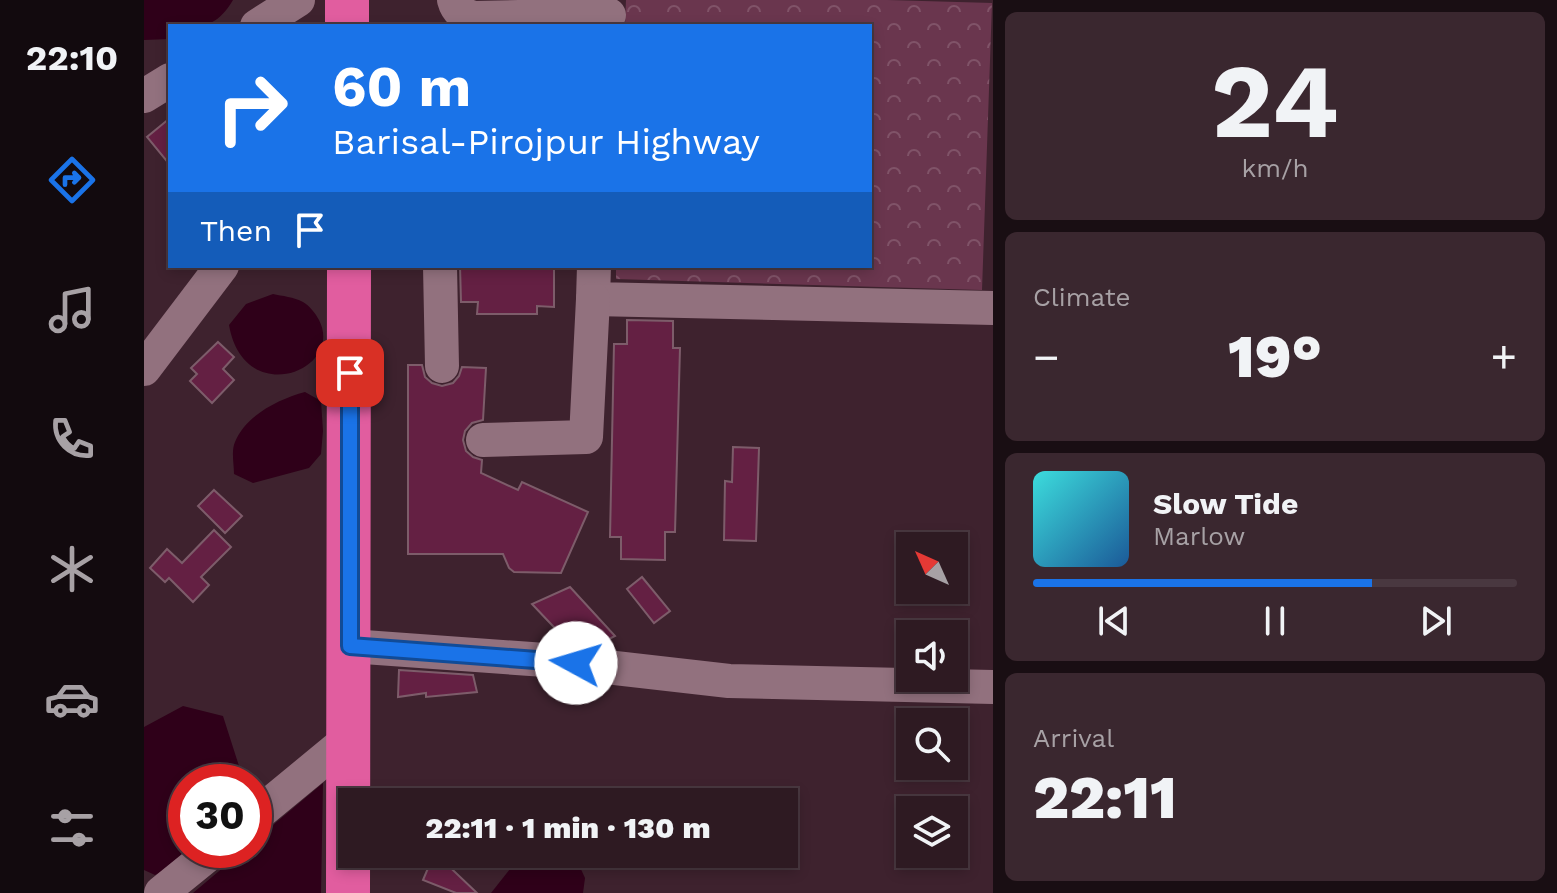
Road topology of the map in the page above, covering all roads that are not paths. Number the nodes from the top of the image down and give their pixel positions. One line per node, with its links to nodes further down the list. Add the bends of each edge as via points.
1 (298, 0): 5 (street)
2 (347, 0): 6 (highway)
3 (454, 0): 4 (street, via 464,16 474,18)
4 (609, 14)
5 (260, 24)
6 (347, 24)
7 (168, 81): 8 (street)
8 (144, 96)
9 (220, 268): 15 (street)
10 (349, 268): 17 (highway)
11 (440, 268): 14 (street)
12 (593, 282): 13 (street); 16 (street, via 586,437)
13 (993, 308)
14 (442, 366)
15 (144, 369)
16 (483, 440)
17 (350, 646): 18 (street, via 729,681); 19 (highway)
18 (993, 687)
19 (350, 738): 20 (street); 23 (highway)
20 (272, 802)
21 (192, 868): 22 (street)
22 (161, 893)
23 (348, 893)

